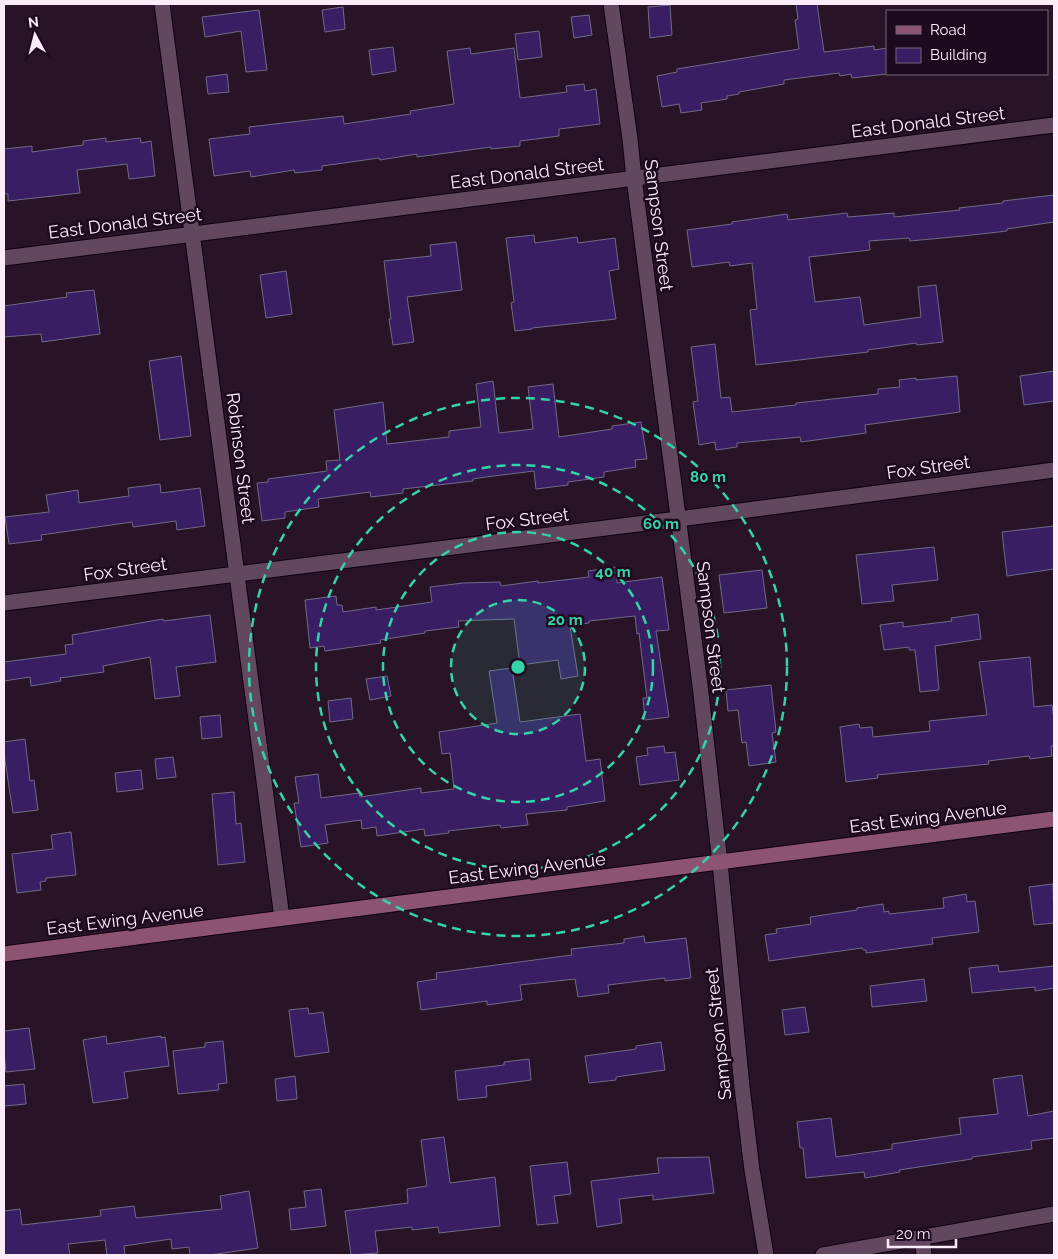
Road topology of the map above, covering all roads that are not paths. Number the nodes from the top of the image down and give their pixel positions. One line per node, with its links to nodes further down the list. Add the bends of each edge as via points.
1 (162, 4): 5 (street, Robinson Street)
2 (611, 4): 4 (street, Sampson Street)
3 (1054, 125): 4 (street, East Donald Street)
4 (634, 178): 5 (street, East Donald Street); 8 (street, Sampson Street)
5 (192, 234): 6 (street, East Donald Street); 9 (street, Robinson Street)
6 (4, 258)
7 (1054, 470): 8 (street, Fox Street)
8 (678, 519): 9 (street, Fox Street); 12 (street, Sampson Street)
9 (237, 573): 10 (street, Fox Street); 13 (street, Robinson Street)
10 (4, 603)
11 (1054, 819): 12 (street, East Ewing Avenue)
12 (720, 862): 13 (street, East Ewing Avenue); 17 (street, Sampson Street, via 742,1087)
13 (282, 918): 14 (street, East Ewing Avenue)
14 (4, 954)
15 (1054, 1214): 16 (street)
16 (922, 1237): 18 (street); 19 (street)
17 (766, 1255)
18 (823, 1255)
19 (924, 1255)

